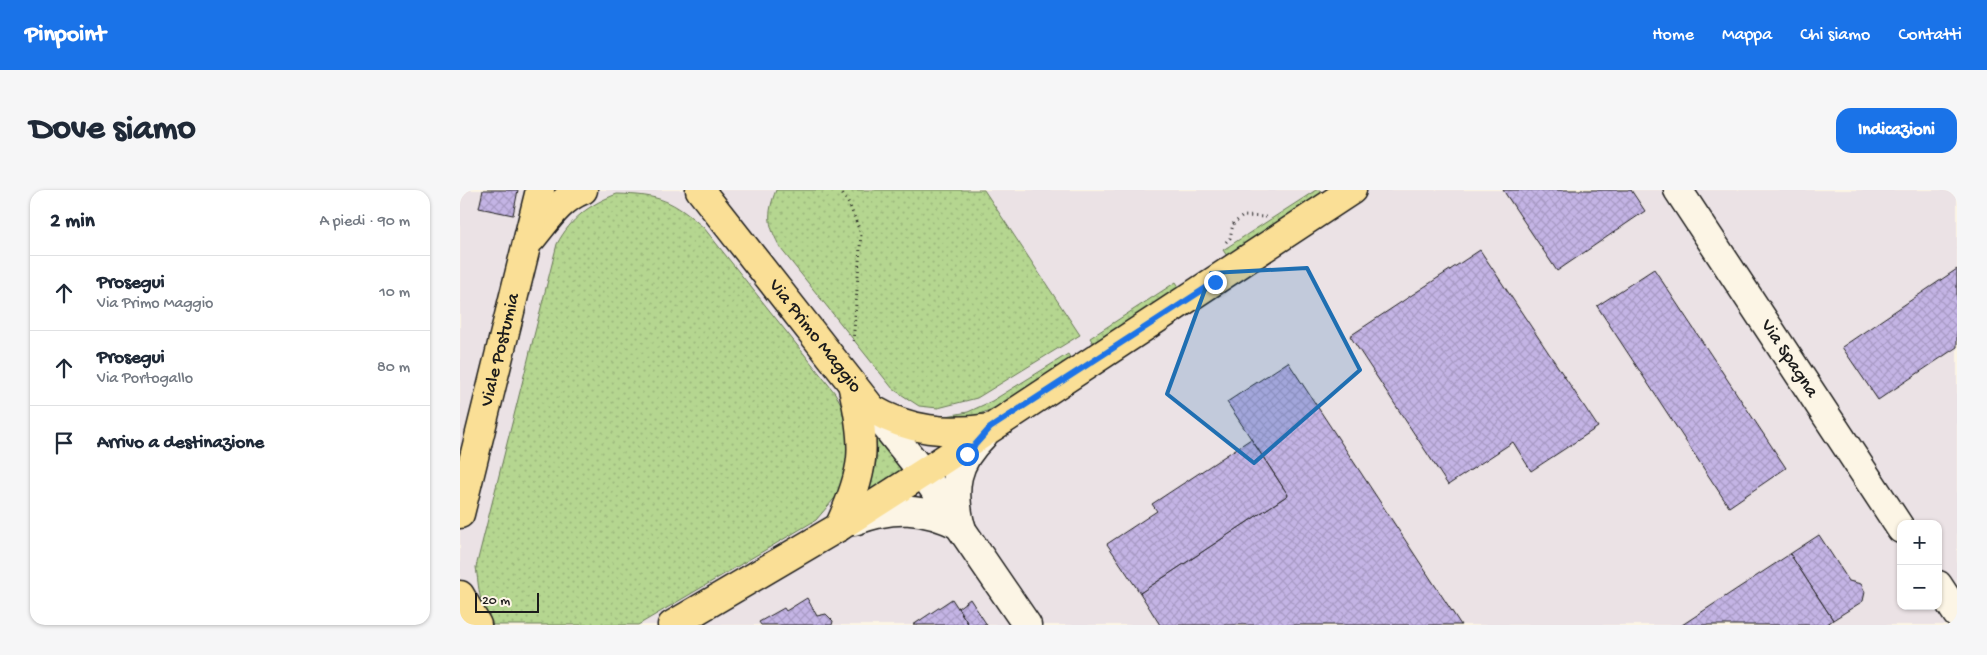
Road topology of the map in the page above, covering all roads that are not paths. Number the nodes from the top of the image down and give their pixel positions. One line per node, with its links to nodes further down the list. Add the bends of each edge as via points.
1 (540, 190): 6 (main road, Viale Postumia)
2 (583, 190): 6 (main road, Viale Postumia, via 556,209)
3 (1352, 190): 9 (main road)
4 (1678, 190): 12 (street, Via Spagna)
5 (696, 192): 7 (main road, Via Primo Maggio)
6 (528, 244): 11 (main road, Viale Postumia)
7 (853, 387): 8 (main road); 14 (main road, Via Primo Maggio, via 863,456)
8 (872, 409): 9 (main road, via 912,428 963,432); 10 (street, Via Primo Maggio)
9 (990, 428): 10 (main road); 13 (street, Via Primo Maggio, via 960,466 956,492)
10 (923, 473): 13 (street, Via Primo Maggio); 14 (main road)
11 (460, 514)
12 (1897, 522)
13 (961, 526): 14 (street, via 935,515 894,510); 20 (street, Via Primo Maggio)
14 (839, 527): 19 (main road)
15 (1942, 592): 17 (street)
16 (460, 595): 18 (main road)
17 (1957, 614)
18 (477, 625)
19 (672, 625)
20 (1027, 625)

